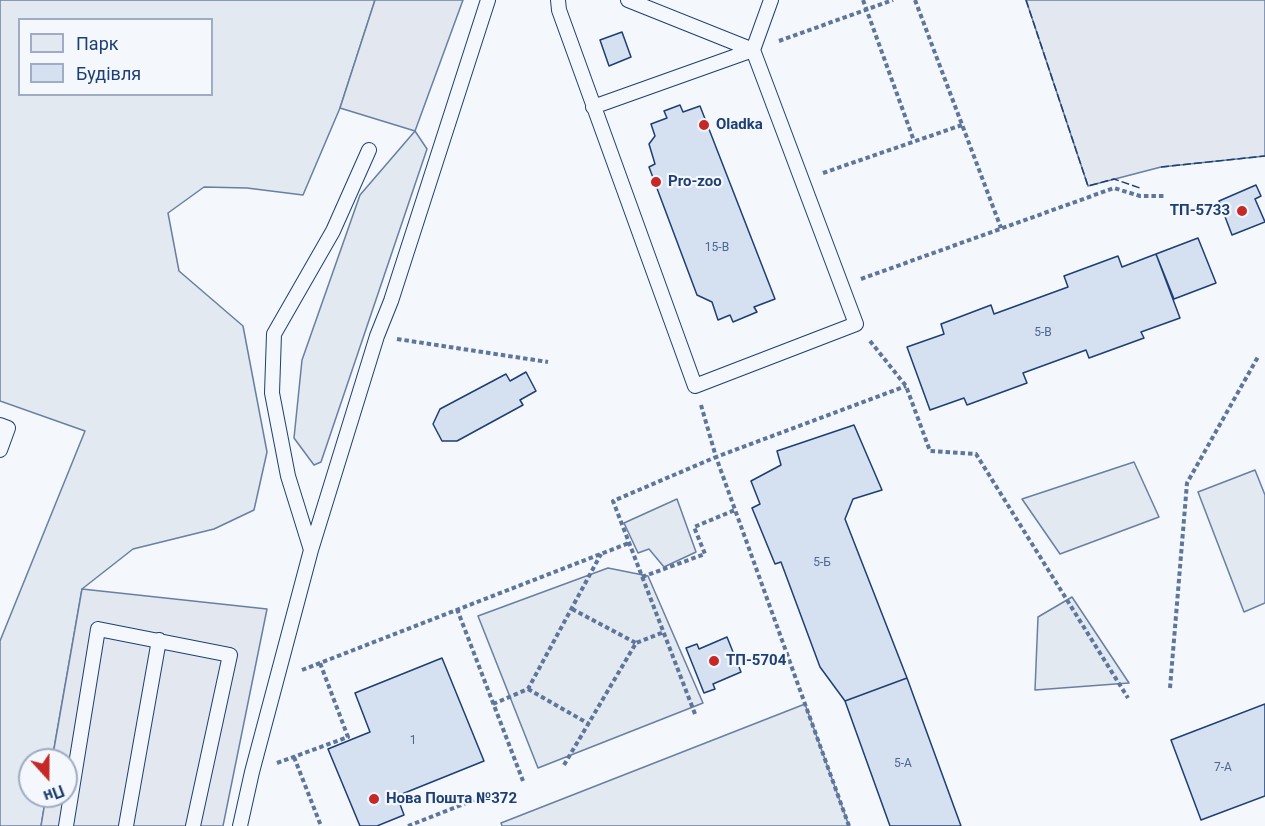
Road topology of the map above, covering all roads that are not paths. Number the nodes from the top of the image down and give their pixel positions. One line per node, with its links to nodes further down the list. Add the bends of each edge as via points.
1 (488, 0): 10 (lane)
2 (558, 0): 6 (lane)
3 (628, 0): 5 (lane)
4 (771, 0): 5 (lane)
5 (753, 50): 6 (lane); 6 (lane, via 856,324 695,386)
6 (593, 107)
7 (369, 150): 10 (lane, via 333,231 274,334 272,393 288,476)
8 (0, 425): 9 (lane, via 8,428)
9 (0, 450)
10 (311, 550): 15 (lane)
11 (159, 640): 12 (lane, via 98,629); 13 (lane); 14 (lane, via 230,655)
12 (66, 826)
13 (126, 826)
14 (194, 826)
15 (240, 826)

